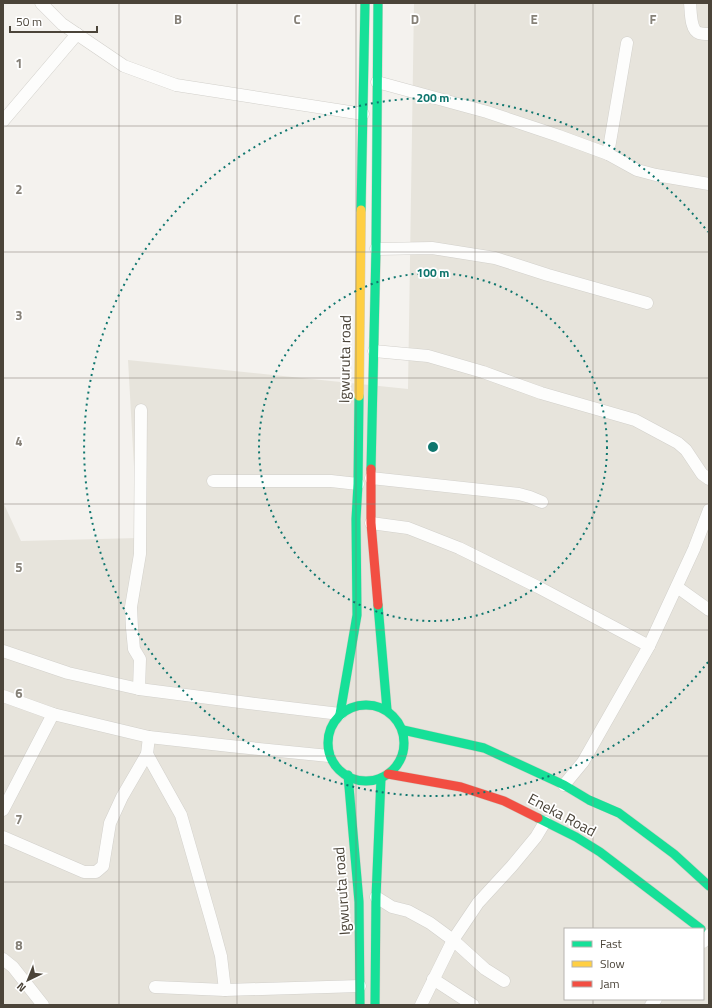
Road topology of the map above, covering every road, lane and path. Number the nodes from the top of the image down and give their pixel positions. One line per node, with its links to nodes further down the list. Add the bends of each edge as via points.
1 (41, 3): 5 (street, via 62,24)
2 (365, 3): 9 (main road, Igwuruta road)
3 (378, 3): 8 (main road, Igwuruta road)
4 (690, 3): 6 (street, via 695,30)
5 (78, 34): 9 (street, via 124,66 176,85); 10 (street)
6 (709, 34)
7 (627, 43): 11 (street)
8 (377, 82): 11 (street, via 487,112); 13 (main road, Igwuruta road)
9 (364, 114): 20 (main road, Igwuruta road)
10 (3, 121)
11 (608, 154): 12 (street, via 637,170)
12 (709, 184)
13 (376, 249): 14 (street, via 432,248 495,258); 15 (main road, Igwuruta road)
14 (647, 303)
15 (374, 351): 17 (main road, Igwuruta road); 18 (street, via 428,356 635,420 678,443 686,450 702,474)
16 (141, 410): 28 (street, via 140,554 131,607 134,648 140,659)
17 (371, 478): 21 (street, via 519,494); 23 (main road, Igwuruta road)
18 (709, 479)
19 (213, 481): 20 (street, via 331,481)
20 (358, 484): 32 (main road, Igwuruta road, via 357,615)
21 (542, 502)
22 (709, 510): 24 (street)
23 (371, 523): 26 (street, via 408,528 459,548); 30 (main road, Igwuruta road)
24 (677, 587): 25 (street); 26 (street)
25 (709, 610)
26 (649, 646): 39 (street, via 584,762)
27 (3, 651): 28 (street, via 68,673)
28 (139, 689): 32 (street)
29 (3, 696): 31 (street)
30 (387, 710): 32 (main road, via 363,704 351,707); 33 (main road)
31 (52, 714): 34 (street); 40 (street)
32 (340, 714): 36 (main road, via 332,724 328,739)
33 (402, 730): 38 (main road, via 404,747 400,761); 39 (main road, Eneka Road, via 484,748)
34 (149, 737): 35 (street); 36 (street)
35 (147, 754): 42 (street, via 110,823 103,866 96,872 84,872); 52 (street, via 181,815 221,956)
36 (329, 756): 37 (main road)
37 (348, 776): 38 (main road, via 368,781); 51 (main road, Igwuruta road, via 358,902)
38 (384, 776): 41 (main road, Eneka Road, via 461,787 504,801); 44 (main road, Igwuruta road)
39 (564, 785): 43 (main road, Eneka Road, via 589,800 619,813 674,854)
40 (3, 810)
41 (545, 822): 45 (main road, Eneka Road, via 600,852); 46 (street, via 536,837 478,903)
42 (3, 837)
43 (709, 886)
44 (376, 897): 46 (street, via 392,907 408,911 430,923); 55 (main road, Igwuruta road)
45 (699, 928)
46 (453, 940): 48 (street); 49 (street, via 485,969)
47 (3, 958): 53 (street)
48 (433, 979): 56 (street); 57 (street)
49 (504, 981)
50 (155, 986): 52 (street)
51 (360, 986): 52 (street); 54 (main road, Igwuruta road)
52 (225, 990)
53 (43, 1005)
54 (360, 1005)
55 (375, 1005)
56 (420, 1005)
57 (473, 1005)

